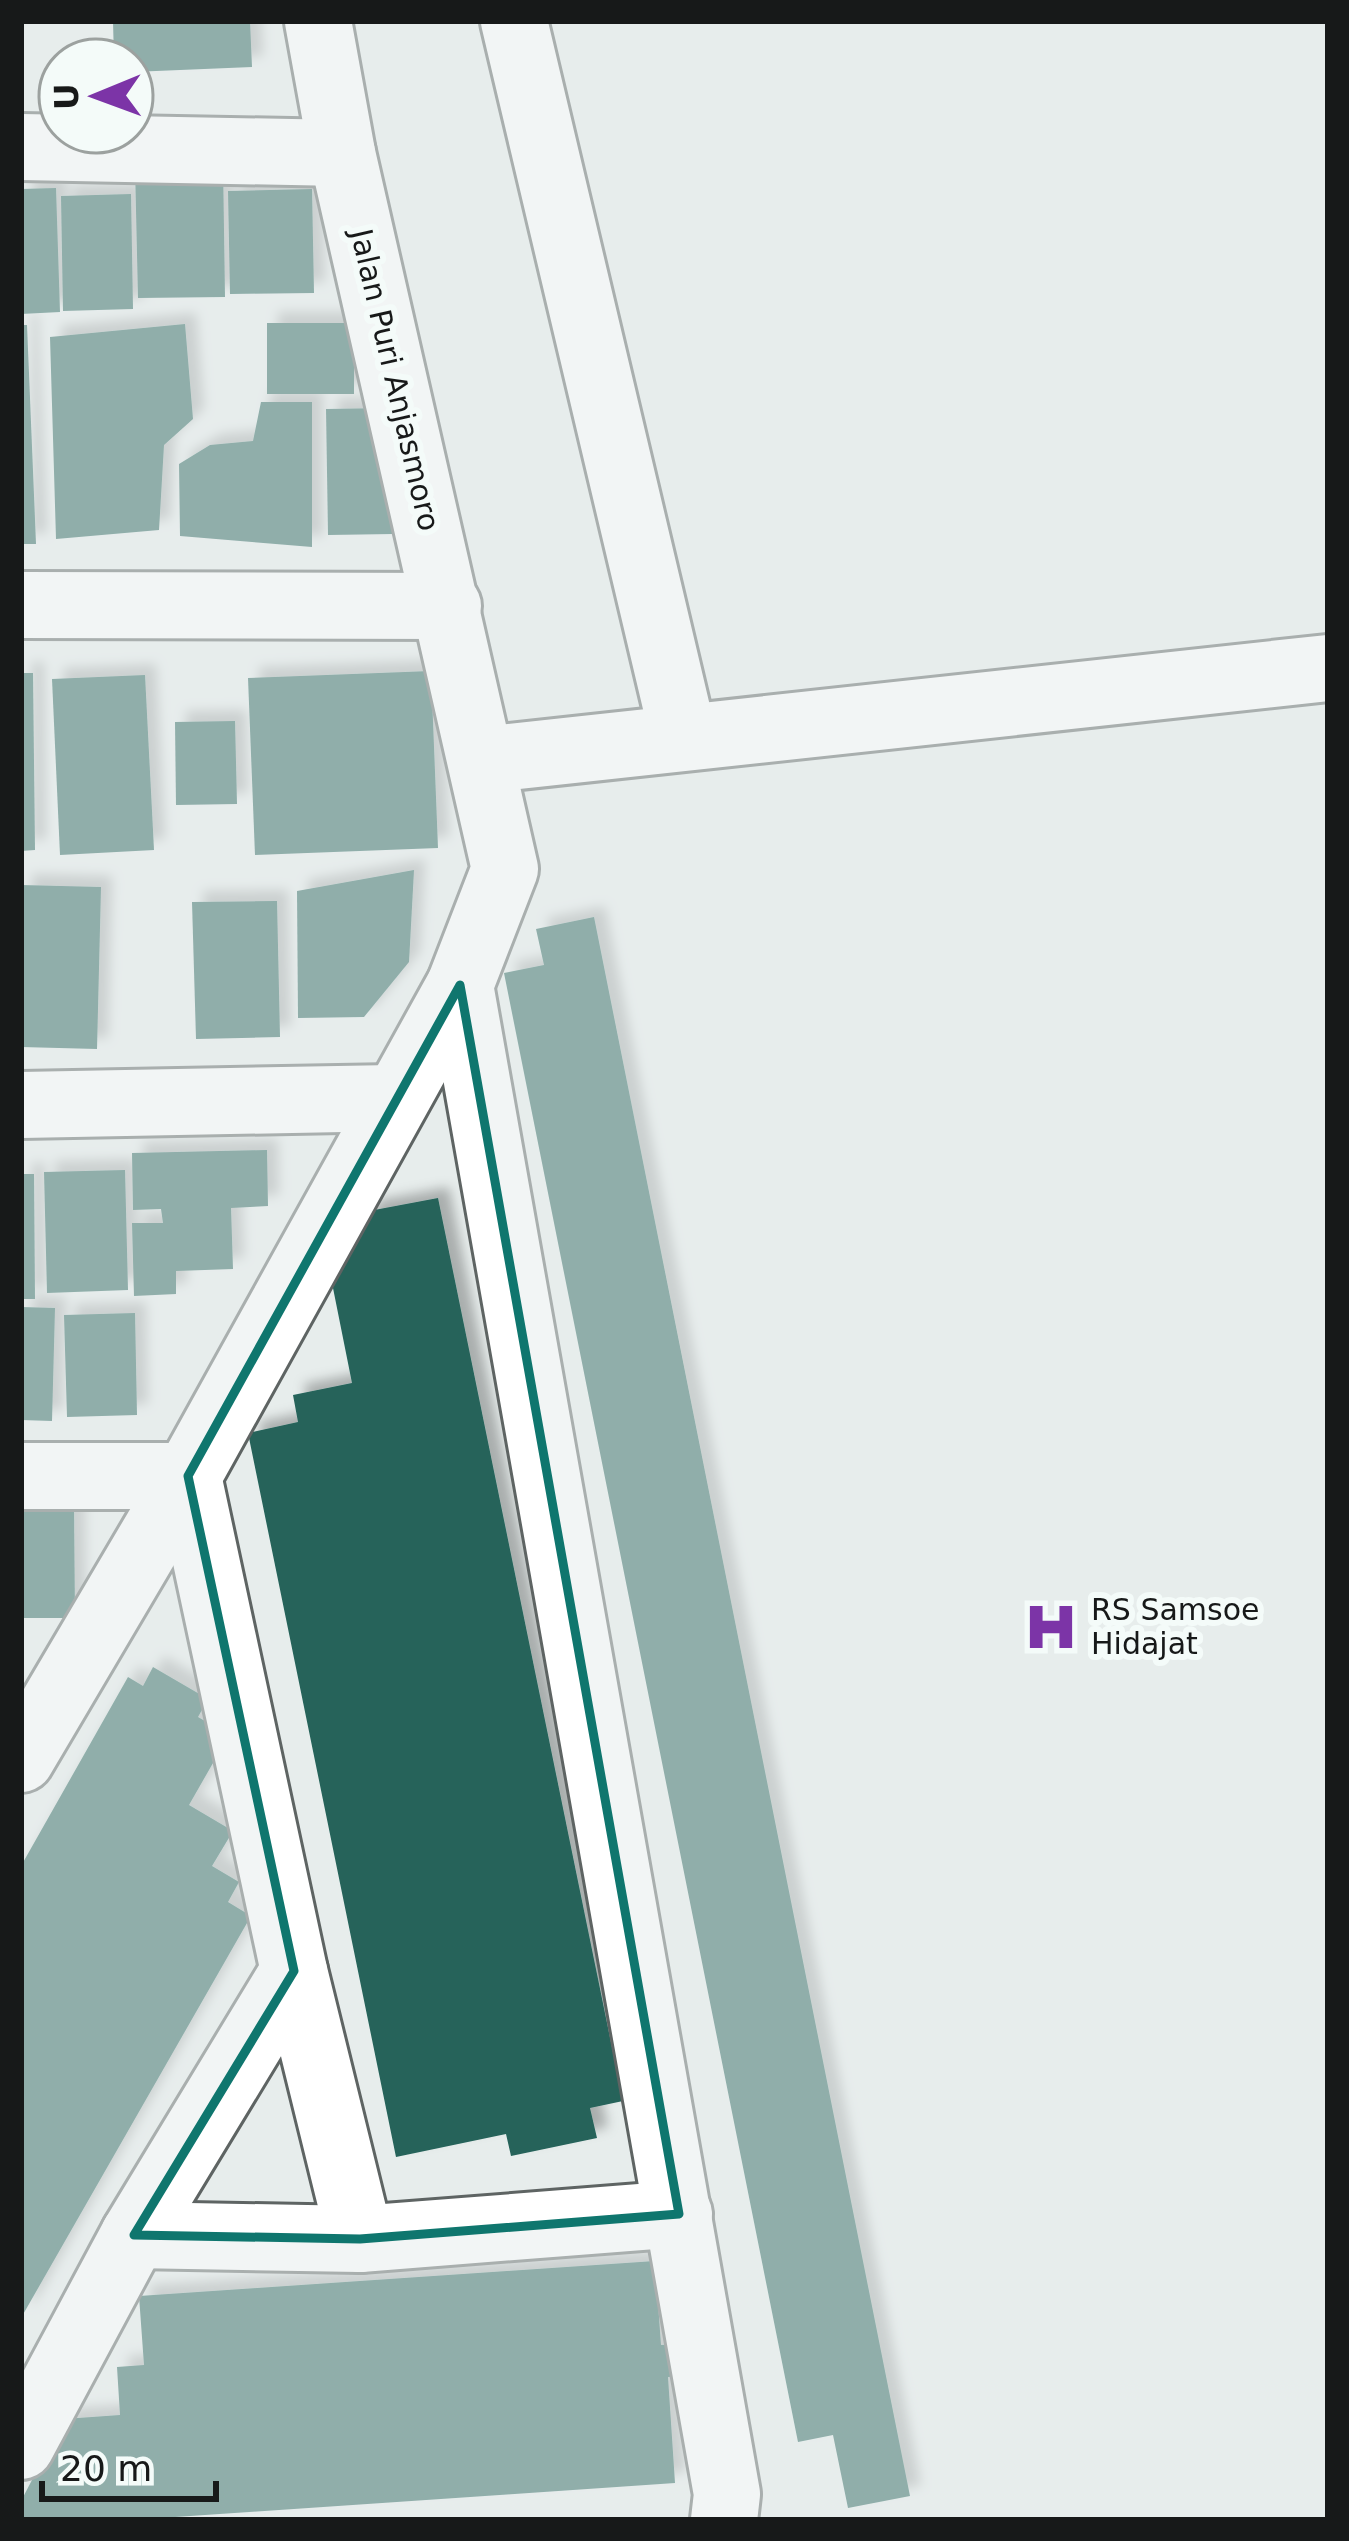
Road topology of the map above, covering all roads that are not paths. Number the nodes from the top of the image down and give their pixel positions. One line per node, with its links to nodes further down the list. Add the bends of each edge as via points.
1 (318, 21): 4 (street, Jalan Puri Anjasmoro)
2 (514, 21): 8 (street)
3 (21, 146): 4 (street)
4 (343, 153): 6 (street, Jalan Puri Anjasmoro)
5 (21, 605): 6 (street)
6 (448, 607): 9 (street, Jalan Puri Anjasmoro)
7 (1328, 668): 8 (street)
8 (683, 734): 9 (street, via 618,749)
9 (482, 760): 10 (street, Jalan Puri Anjasmoro, via 506,869)
10 (460, 985): 11 (street); 17 (street)
11 (394, 1098): 12 (street); 14 (street)
12 (21, 1105)
13 (21, 1476): 14 (street)
14 (188, 1476): 15 (street); 16 (street)
15 (21, 1759)
16 (294, 1971): 18 (street); 19 (street)
17 (680, 2213): 19 (street); 21 (street, via 727,2494)
18 (134, 2234): 19 (street); 20 (street)
19 (360, 2239)
20 (21, 2446)
21 (724, 2520)

